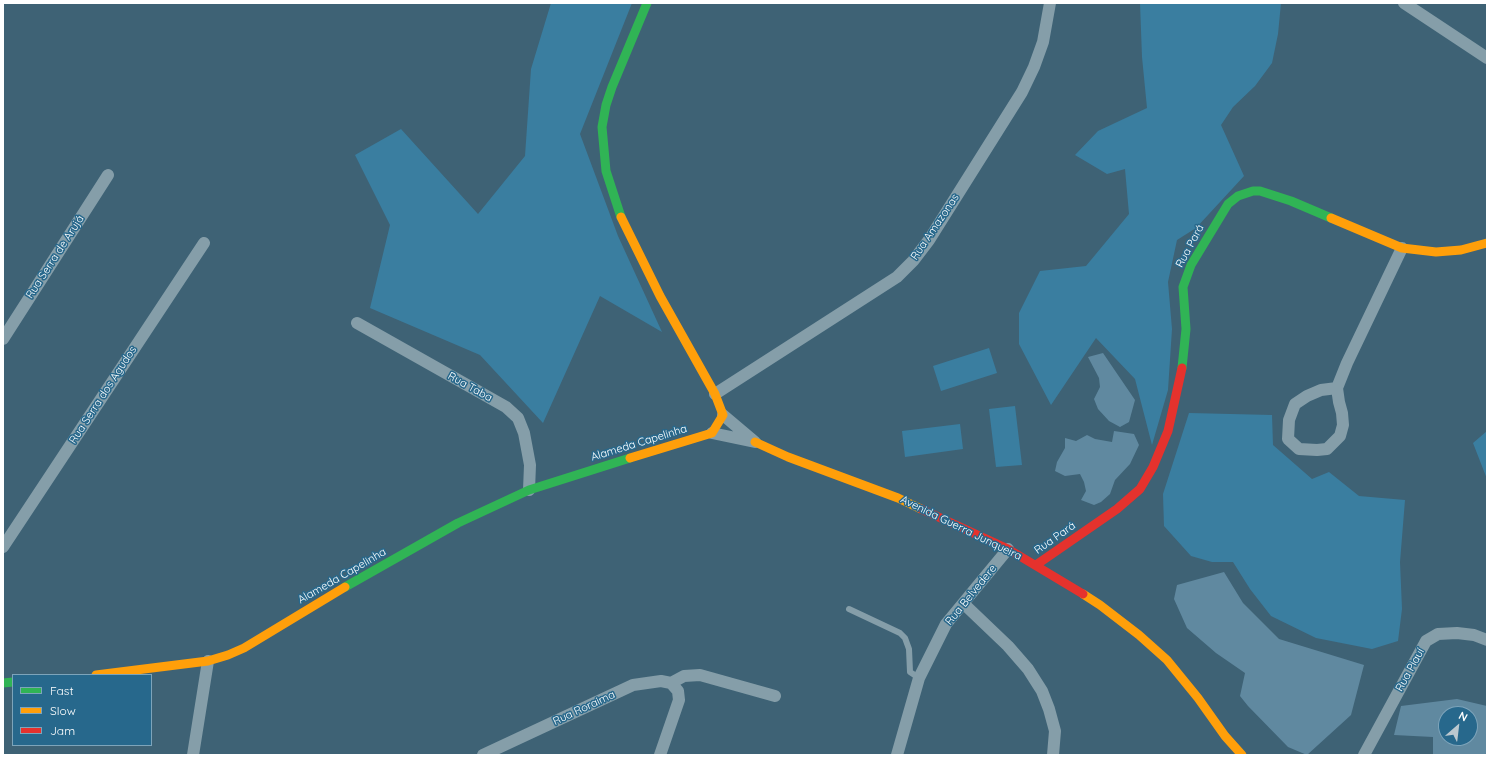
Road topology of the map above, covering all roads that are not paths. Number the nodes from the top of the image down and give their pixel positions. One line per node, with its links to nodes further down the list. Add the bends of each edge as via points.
1 (647, 3): 12 (street, via 606,105 602,127 606,170 623,222 660,296)
2 (1050, 3): 12 (street, Rua Amazonas, via 1043,42 1022,92 929,240 913,261 897,277)
3 (1404, 3): 4 (street)
4 (1487, 58)
5 (108, 175): 10 (street, Rua Serra de Arujá)
6 (204, 243): 17 (street, Rua Serra dos Agudos)
7 (1487, 243): 8 (street, Rua Pará, via 1461,250 1436,252)
8 (1402, 248): 11 (street); 19 (street, Rua Pará, via 1291,201 1260,191 1238,196 1228,204 1191,265 1183,287 1186,329 1183,362 1168,431 1153,468 1131,498)
9 (357, 323): 16 (street, Rua Taba, via 506,407 518,418 524,433 530,465)
10 (3, 339)
11 (1337, 388): 11 (street, via 1343,425 1340,436 1327,449 1299,449 1288,439 1289,420 1295,404 1322,390)
12 (715, 394): 13 (street)
13 (723, 415): 14 (street); 15 (street, Avenida Guerra Junqueira)
14 (712, 433): 15 (street, Avenida Guerra Junqueira); 16 (street, Alameda Capelinha)
15 (755, 442): 18 (street, Avenida Guerra Junqueira, via 898,498)
16 (529, 490): 23 (street, Alameda Capelinha, via 458,523 244,648)
17 (3, 548)
18 (1008, 549): 19 (street, Avenida Guerra Junqueira); 20 (street, Rua Belvedere)
19 (1036, 565): 33 (street, Avenida Guerra Junqueira, via 1100,605 1167,660)
20 (964, 604): 25 (street, Rua Belvedere, via 946,624); 32 (street, via 1008,646 1028,669 1042,691 1055,731)
21 (849, 609): 25 (lane, via 900,633 909,649 910,672)
22 (1487, 640): 34 (street, Rua Piauí, via 1457,633 1438,634 1426,642)
23 (208, 661): 24 (street, Alameda Capelinha); 28 (street)
24 (104, 674)
25 (919, 678): 31 (street, Rua Belvedere)
26 (671, 683): 27 (street, via 684,676 700,675); 29 (street, Rua Roraima, via 662,681 633,685); 30 (street, via 678,691 678,700)
27 (775, 696)
28 (193, 755)
29 (483, 755)
30 (660, 755)
31 (897, 755)
32 (1053, 755)
33 (1242, 755)
34 (1364, 755)

